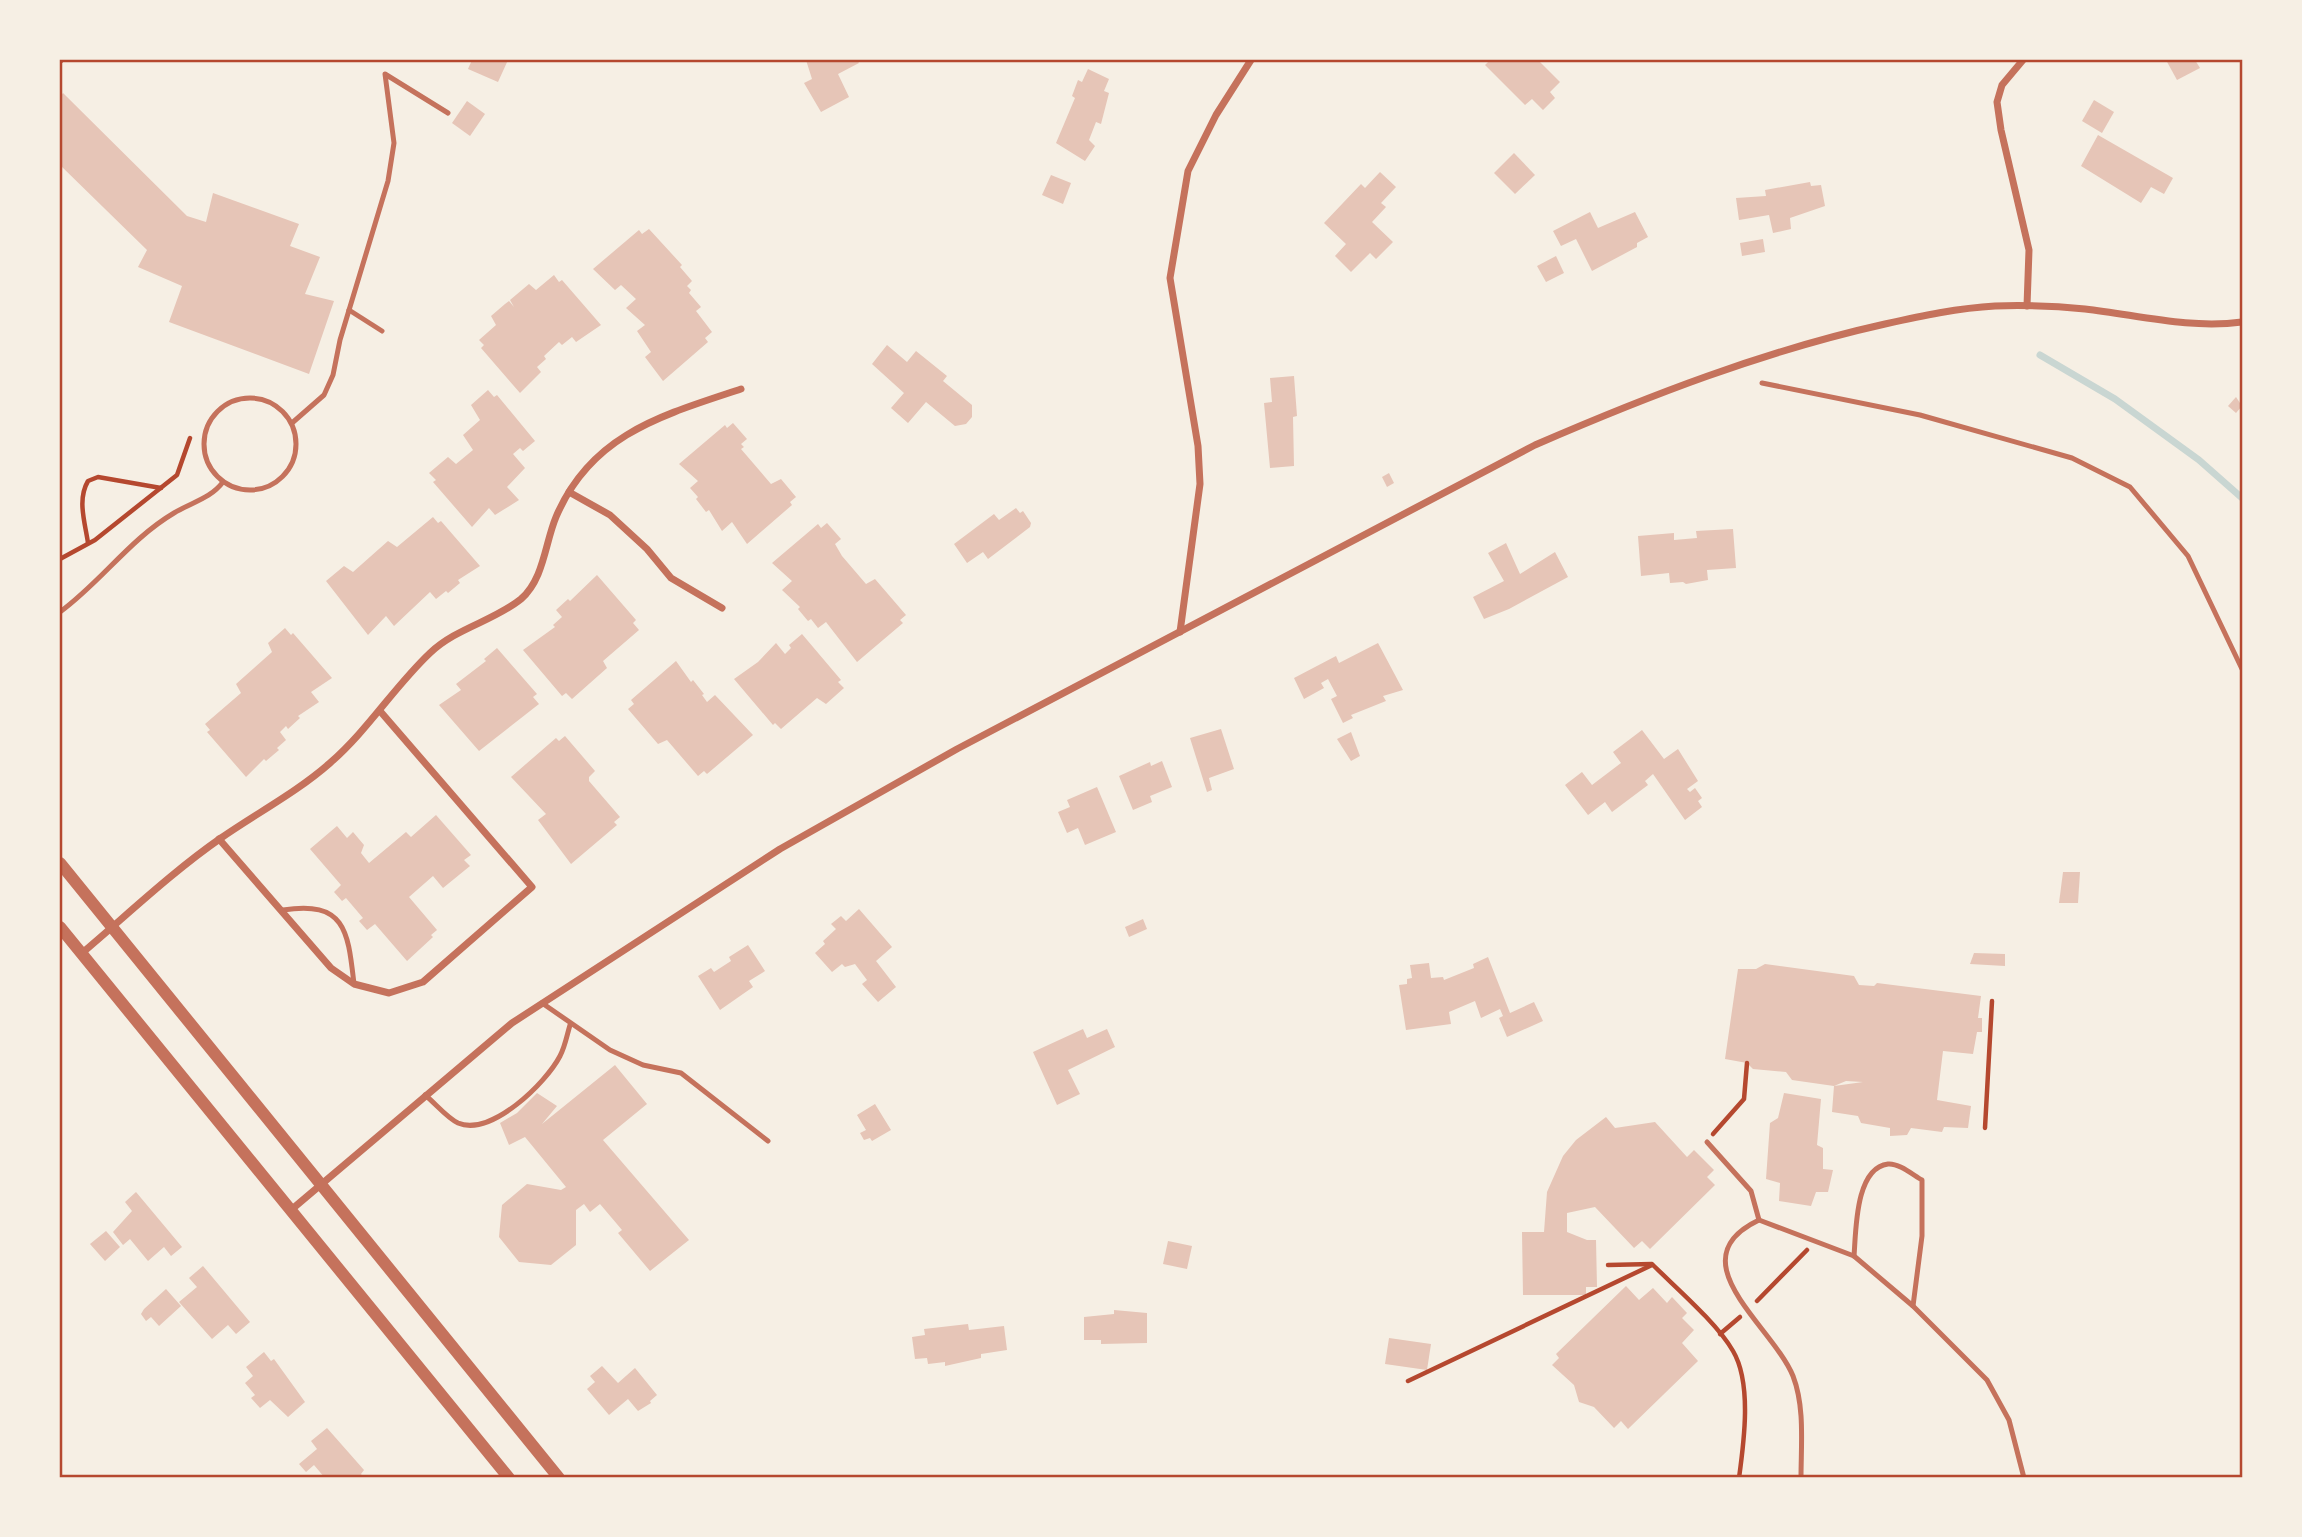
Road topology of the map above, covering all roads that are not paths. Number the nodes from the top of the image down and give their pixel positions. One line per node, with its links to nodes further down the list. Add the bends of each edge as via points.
1 (1251, 60): 15 (street, via 1188,170 1170,278 1200,484)
2 (2023, 60): 4 (street, via 2002,85 1997,102 2029,250)
3 (449, 113): 5 (lane, via 385,74 394,143 388,181)
4 (2027, 306): 6 (street, via 2085,309 2159,322); 15 (street, via 1952,311 1839,334 1622,409 1467,479)
5 (349, 310): 7 (lane); 10 (lane, via 324,395)
6 (2242, 322)
7 (382, 331)
8 (1762, 383): 16 (lane, via 1920,415 2072,458 2130,487 2188,556)
9 (741, 389): 12 (street, via 624,435 592,460)
10 (292, 423): 11 (lane, via 296,453 281,479 252,490); 11 (lane, via 262,398 236,399 223,406 209,422 203,443 212,471)
11 (223, 482): 14 (lane, via 214,494 155,524)
12 (569, 492): 13 (street, via 610,515 671,579); 17 (street, via 540,571 521,599 430,653)
13 (722, 608)
14 (60, 612)
15 (1180, 632): 25 (street, via 849,808)
16 (2242, 669)
17 (380, 711): 18 (street, via 329,764); 24 (street, via 532,887 424,982 389,993)
18 (219, 839): 20 (street); 22 (street)
19 (60, 863): 22 (street)
20 (283, 909): 24 (street, via 331,968); 24 (lane, via 312,907 336,917 349,941)
21 (60, 927): 23 (street)
22 (113, 927): 23 (street); 30 (street)
23 (82, 953): 31 (street)
24 (354, 984)
25 (542, 1003): 26 (lane); 27 (street)
26 (570, 1025): 27 (lane, via 560,1056 540,1085 505,1114 475,1126 458,1123); 28 (lane, via 643,1065 681,1073)
27 (425, 1095): 30 (street)
28 (768, 1142)
29 (1707, 1142): 32 (lane, via 1751,1191)
30 (321, 1184): 31 (street); 36 (street)
31 (291, 1210): 35 (street)
32 (1759, 1220): 33 (lane); 37 (lane, via 1738,1230 1723,1255 1727,1280 1793,1377 1801,1414)
33 (1854, 1256): 34 (lane); 34 (lane, via 1864,1184 1874,1171 1887,1164 1922,1180 1922,1236)
34 (1913, 1306): 38 (lane, via 1987,1380 2009,1420)
35 (509, 1478)
36 (559, 1478)
37 (1801, 1478)
38 (2024, 1478)

